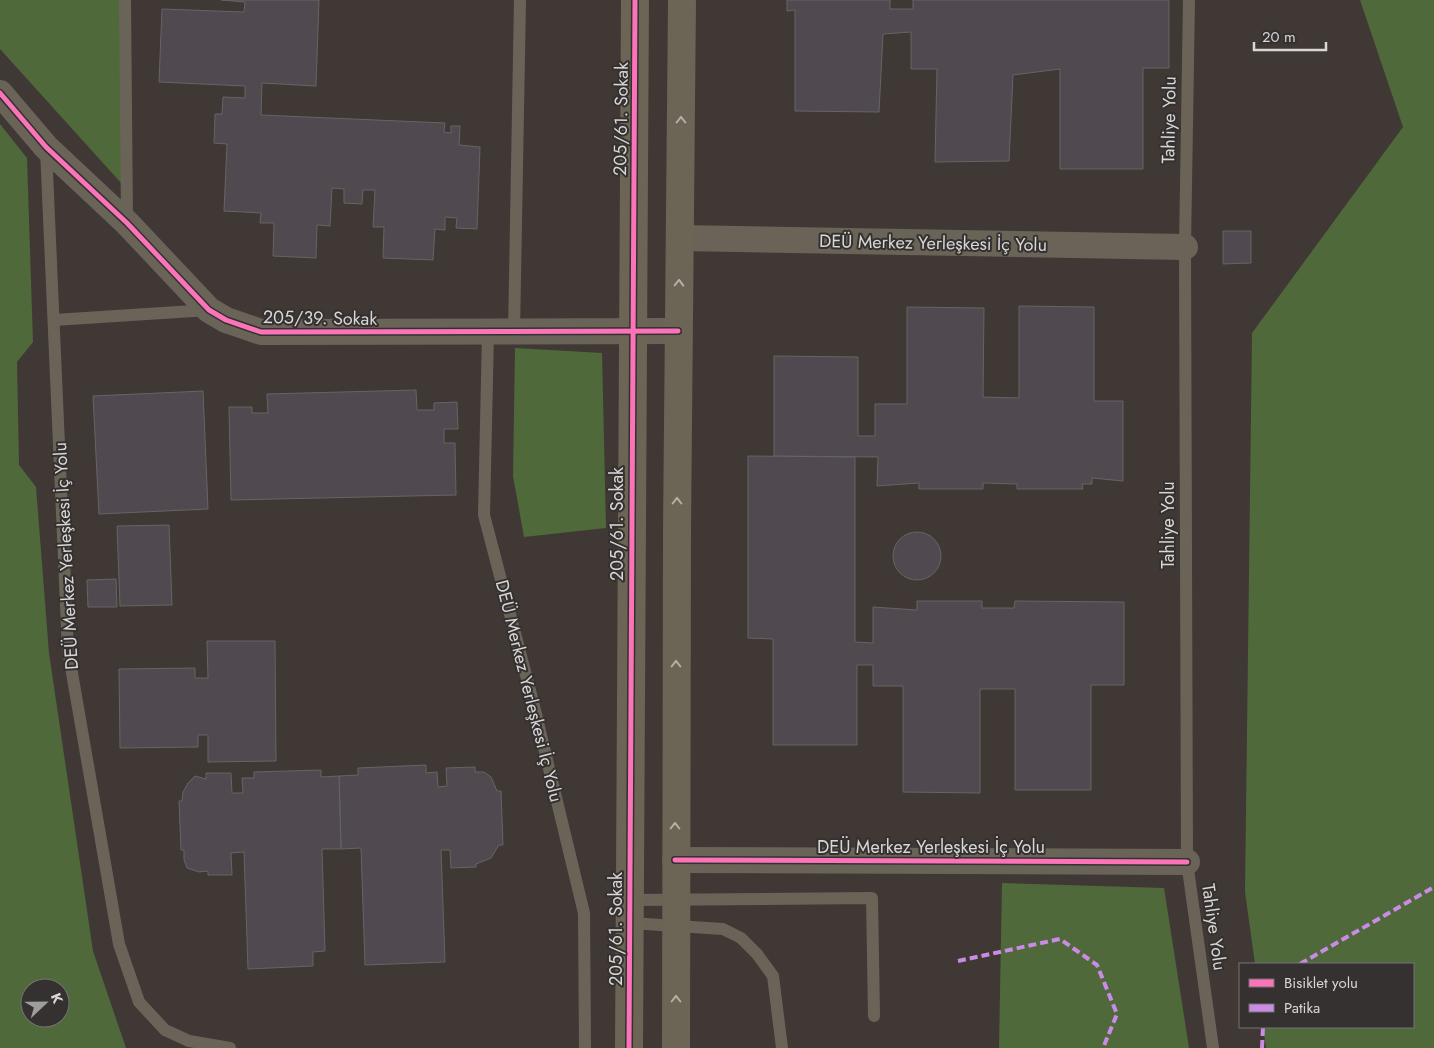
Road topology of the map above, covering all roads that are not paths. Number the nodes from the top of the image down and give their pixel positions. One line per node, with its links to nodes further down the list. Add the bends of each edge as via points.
1 (125, 0): 8 (lane)
2 (520, 0): 16 (lane)
3 (636, 0): 13 (main road, 205/61. Sokak)
4 (682, 0): 9 (main road, one-way to 4)
5 (1189, 0): 10 (lane, Tahliye Yolu)
6 (0, 93): 7 (street, 205/39. Sokak)
7 (46, 147): 8 (street, 205/39. Sokak); 12 (lane, DEÜ Merkez Yerleşkesi İç Yolu)
8 (127, 223): 11 (street, 205/39. Sokak)
9 (681, 238): 10 (street, DEÜ Merkez Yerleşkesi İç Yolu); 14 (main road, one-way to 9)
10 (1185, 247): 18 (lane, Tahliye Yolu)
11 (209, 310): 12 (lane); 15 (street, 205/39. Sokak, via 226,320 261,332)
12 (54, 320): 23 (lane, DEÜ Merkez Yerleşkesi İç Yolu, via 68,650 120,944 140,1002 165,1030 189,1041)
13 (632, 332): 14 (street, 205/39. Sokak); 16 (street, 205/39. Sokak); 20 (main road, 205/61. Sokak)
14 (678, 332): 17 (main road, one-way to 14)
15 (488, 333): 16 (street, 205/39. Sokak); 24 (lane, DEÜ Merkez Yerleşkesi İç Yolu, via 484,515 584,913)
16 (514, 333)
17 (675, 860): 18 (street, DEÜ Merkez Yerleşkesi İç Yolu); 19 (main road)
18 (1187, 862): 28 (lane, Tahliye Yolu)
19 (677, 900): 20 (lane); 21 (main road); 22 (lane, via 872,898)
20 (630, 912): 21 (lane); 25 (main road, 205/61. Sokak)
21 (676, 927): 26 (main road, one-way to 21); 27 (lane, via 723,929 741,938 757,954 773,976)
22 (874, 1016)
23 (230, 1048)
24 (584, 1048)
25 (629, 1048)
26 (676, 1048)
27 (782, 1048)
28 (1213, 1048)

